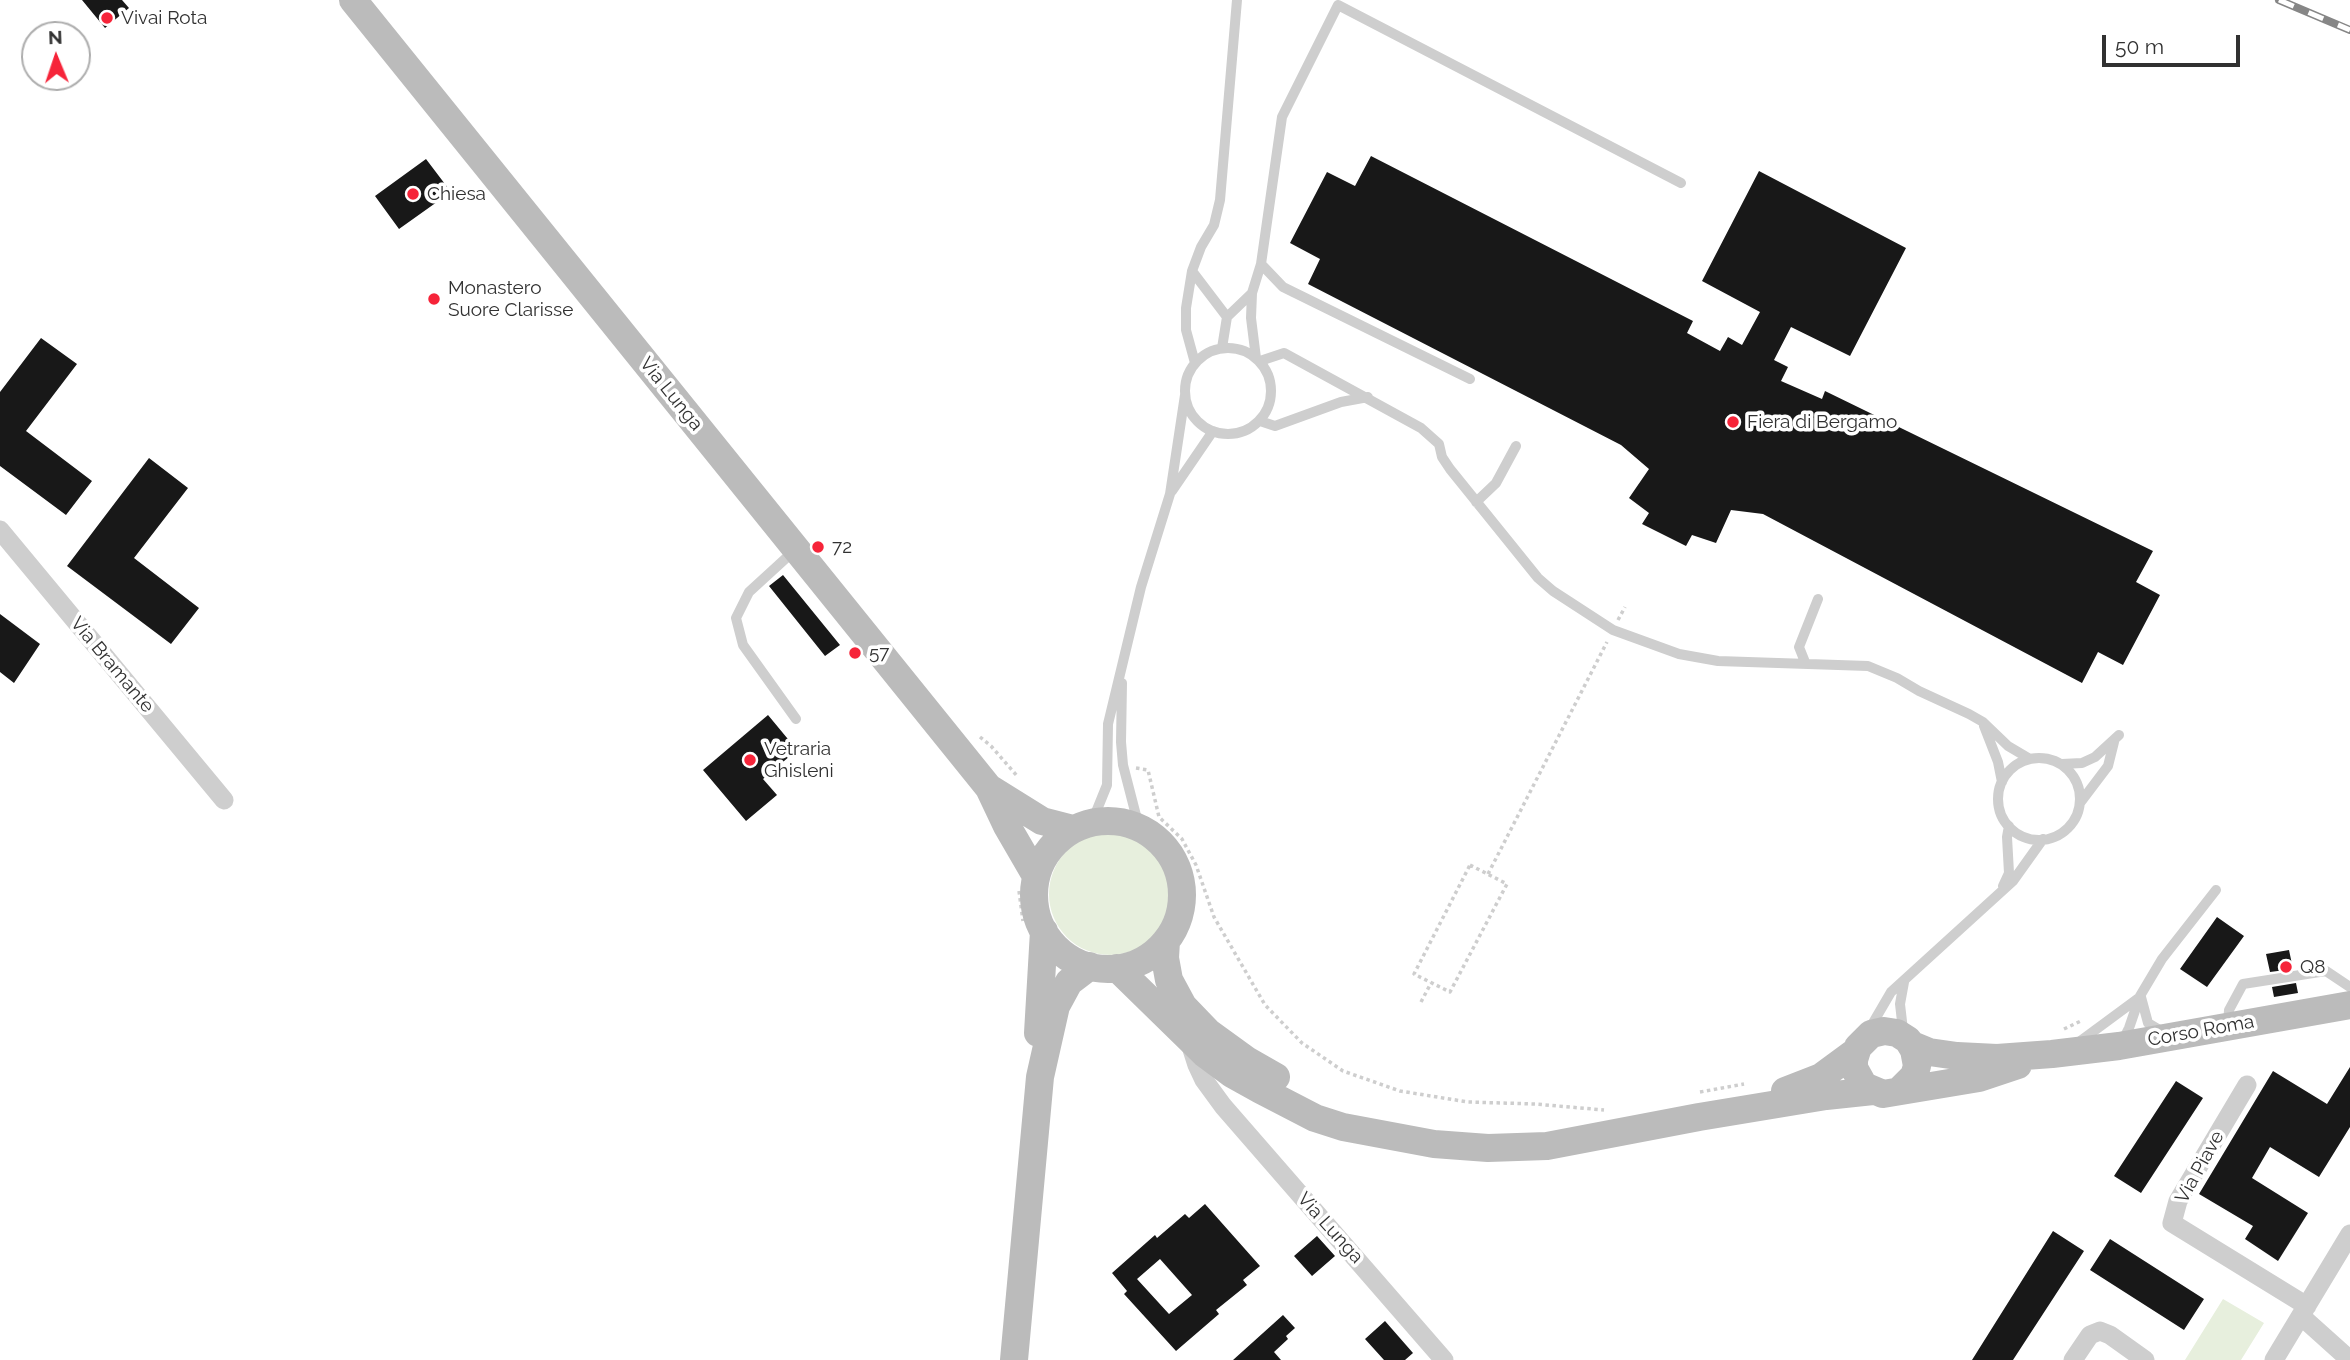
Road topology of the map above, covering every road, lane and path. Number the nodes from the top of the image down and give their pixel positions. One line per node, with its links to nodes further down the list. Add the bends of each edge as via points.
1 (353, 0): 20 (street, Via Lunga)
2 (1237, 0): 5 (lane, via 1220,200 1214,225)
3 (1681, 183): 4 (lane, via 1338,5 1282,117)
4 (1261, 264): 6 (lane); 11 (lane, via 1283,287)
5 (1192, 271): 7 (lane); 10 (lane, via 1186,330)
6 (1252, 293): 7 (lane); 9 (lane)
7 (1227, 317): 8 (lane)
8 (1222, 348): 9 (lane, via 1234,348); 10 (lane)
9 (1258, 359): 13 (lane, via 1284,353); 14 (lane, via 1271,384 1268,410)
10 (1195, 363): 12 (lane)
11 (1470, 379)
12 (1185, 395): 15 (lane, via 1194,417); 17 (lane)
13 (1368, 397): 14 (lane, via 1275,426); 18 (lane, via 1422,428)
14 (1260, 421): 15 (lane, via 1241,432)
15 (1213, 431): 17 (lane)
16 (1516, 446): 18 (lane, via 1496,483)
17 (1170, 494): 25 (lane)
18 (1476, 502): 23 (lane, via 1538,578)
19 (0, 530): 35 (street, Via Bramante)
20 (796, 549): 26 (lane, via 749,592 736,618 743,645); 28 (street, Via Lunga)
21 (1818, 599): 24 (lane, via 1799,647)
22 (1625, 607): 23 (path)
23 (1613, 630): 24 (lane, via 1679,654 1718,661); 41 (path)
24 (1805, 662): 27 (lane, via 1868,666)
25 (1122, 664): 31 (lane); 37 (lane, via 1108,724 1107,785)
26 (796, 719)
27 (1983, 722): 29 (lane); 32 (lane)
28 (951, 741): 33 (path, via 967,728 991,746); 34 (street, Via Lunga)
29 (2030, 759): 30 (lane); 32 (lane, via 2008,772)
30 (2062, 764): 36 (lane, via 2076,781); 36 (lane, via 2095,757 2116,738 2108,766)
31 (1123, 765): 39 (lane); 68 (path, via 1148,770 1158,817 1182,839 1214,917 1265,1005 1302,1042 1343,1071 1400,1091 1468,1102)
32 (2002, 782): 38 (lane, via 2000,809)
33 (1025, 785)
34 (989, 788): 37 (street, Via Lunga, via 1042,821); 42 (street, Via Lunga)
35 (224, 800)
36 (2080, 803): 40 (lane, via 2072,824)
37 (1083, 826): 39 (street, Via Lunga, via 1111,821); 42 (street, Via Lunga, via 1049,849)
38 (2009, 826): 40 (lane, via 2031,839); 43 (lane, via 2009,873)
39 (1139, 827): 46 (street, Via Lunga, via 1161,843 1180,877 1180,913)
40 (2043, 839): 43 (lane)
41 (1488, 874): 49 (path, via 1470,865 1414,974); 49 (path, via 1507,884 1450,992)
42 (1036, 876): 45 (street, Via Lunga, via 1035,909)
43 (2002, 890): 48 (lane)
44 (2216, 890): 51 (lane, via 2162,959)
45 (1044, 931): 47 (street, Via Lunga, via 1069,958); 62 (street)
46 (1166, 941): 47 (street, Via Lunga, via 1132,965); 69 (street, Via Lunga, via 1172,988 1208,1032 1248,1061)
47 (1104, 967): 56 (street, Via Lunga); 62 (street, via 1069,982 1056,1006)
48 (1904, 982): 57 (lane, via 1900,1004); 58 (lane, via 1891,992)
49 (1431, 983): 52 (path)
50 (2350, 987): 54 (lane, via 2326,971 2243,984 2229,1010)
51 (2140, 996): 55 (lane, via 2148,1023); 59 (lane); 60 (lane, via 2077,1043)
52 (1421, 1002)
53 (2350, 1005): 54 (street, Corso Roma)
54 (2228, 1027): 55 (street, Corso Roma)
55 (2172, 1036): 59 (street, Corso Roma)
56 (1189, 1038): 61 (street, Via Lunga); 66 (street, Via Lunga, via 1196,1065)
57 (1907, 1040): 58 (street, Corso Roma, via 1884,1031); 60 (street, Corso Roma, via 1929,1052 1957,1056); 65 (street, via 1916,1055 1914,1076)
58 (1860, 1045): 65 (street, via 1854,1068 1858,1077); 67 (street, Via Lunga, via 1810,1083)
59 (2119, 1046): 60 (street, Corso Roma)
60 (2054, 1054): 65 (street, Corso Roma, via 1979,1078)
61 (1225, 1068): 66 (street); 69 (street, Via Lunga, via 1315,1118)
62 (1040, 1077): 72 (street)
63 (1749, 1083): 67 (path)
64 (2247, 1085): 71 (street, Via Piave, via 2178,1201 2172,1223)
65 (1886, 1091): 67 (street, Via Lunga)
66 (1217, 1096): 73 (street, Via Lunga)
67 (1698, 1105): 69 (street, Via Lunga, via 1547,1146 1463,1147)
68 (1616, 1112)
69 (1377, 1132)
70 (2350, 1234): 71 (street)
71 (2304, 1311): 76 (street); 77 (street)
72 (1014, 1360)
73 (1444, 1360)
74 (2073, 1360): 75 (street, via 2090,1335 2100,1331)
75 (2145, 1360)
76 (2274, 1360)
77 (2350, 1360)

